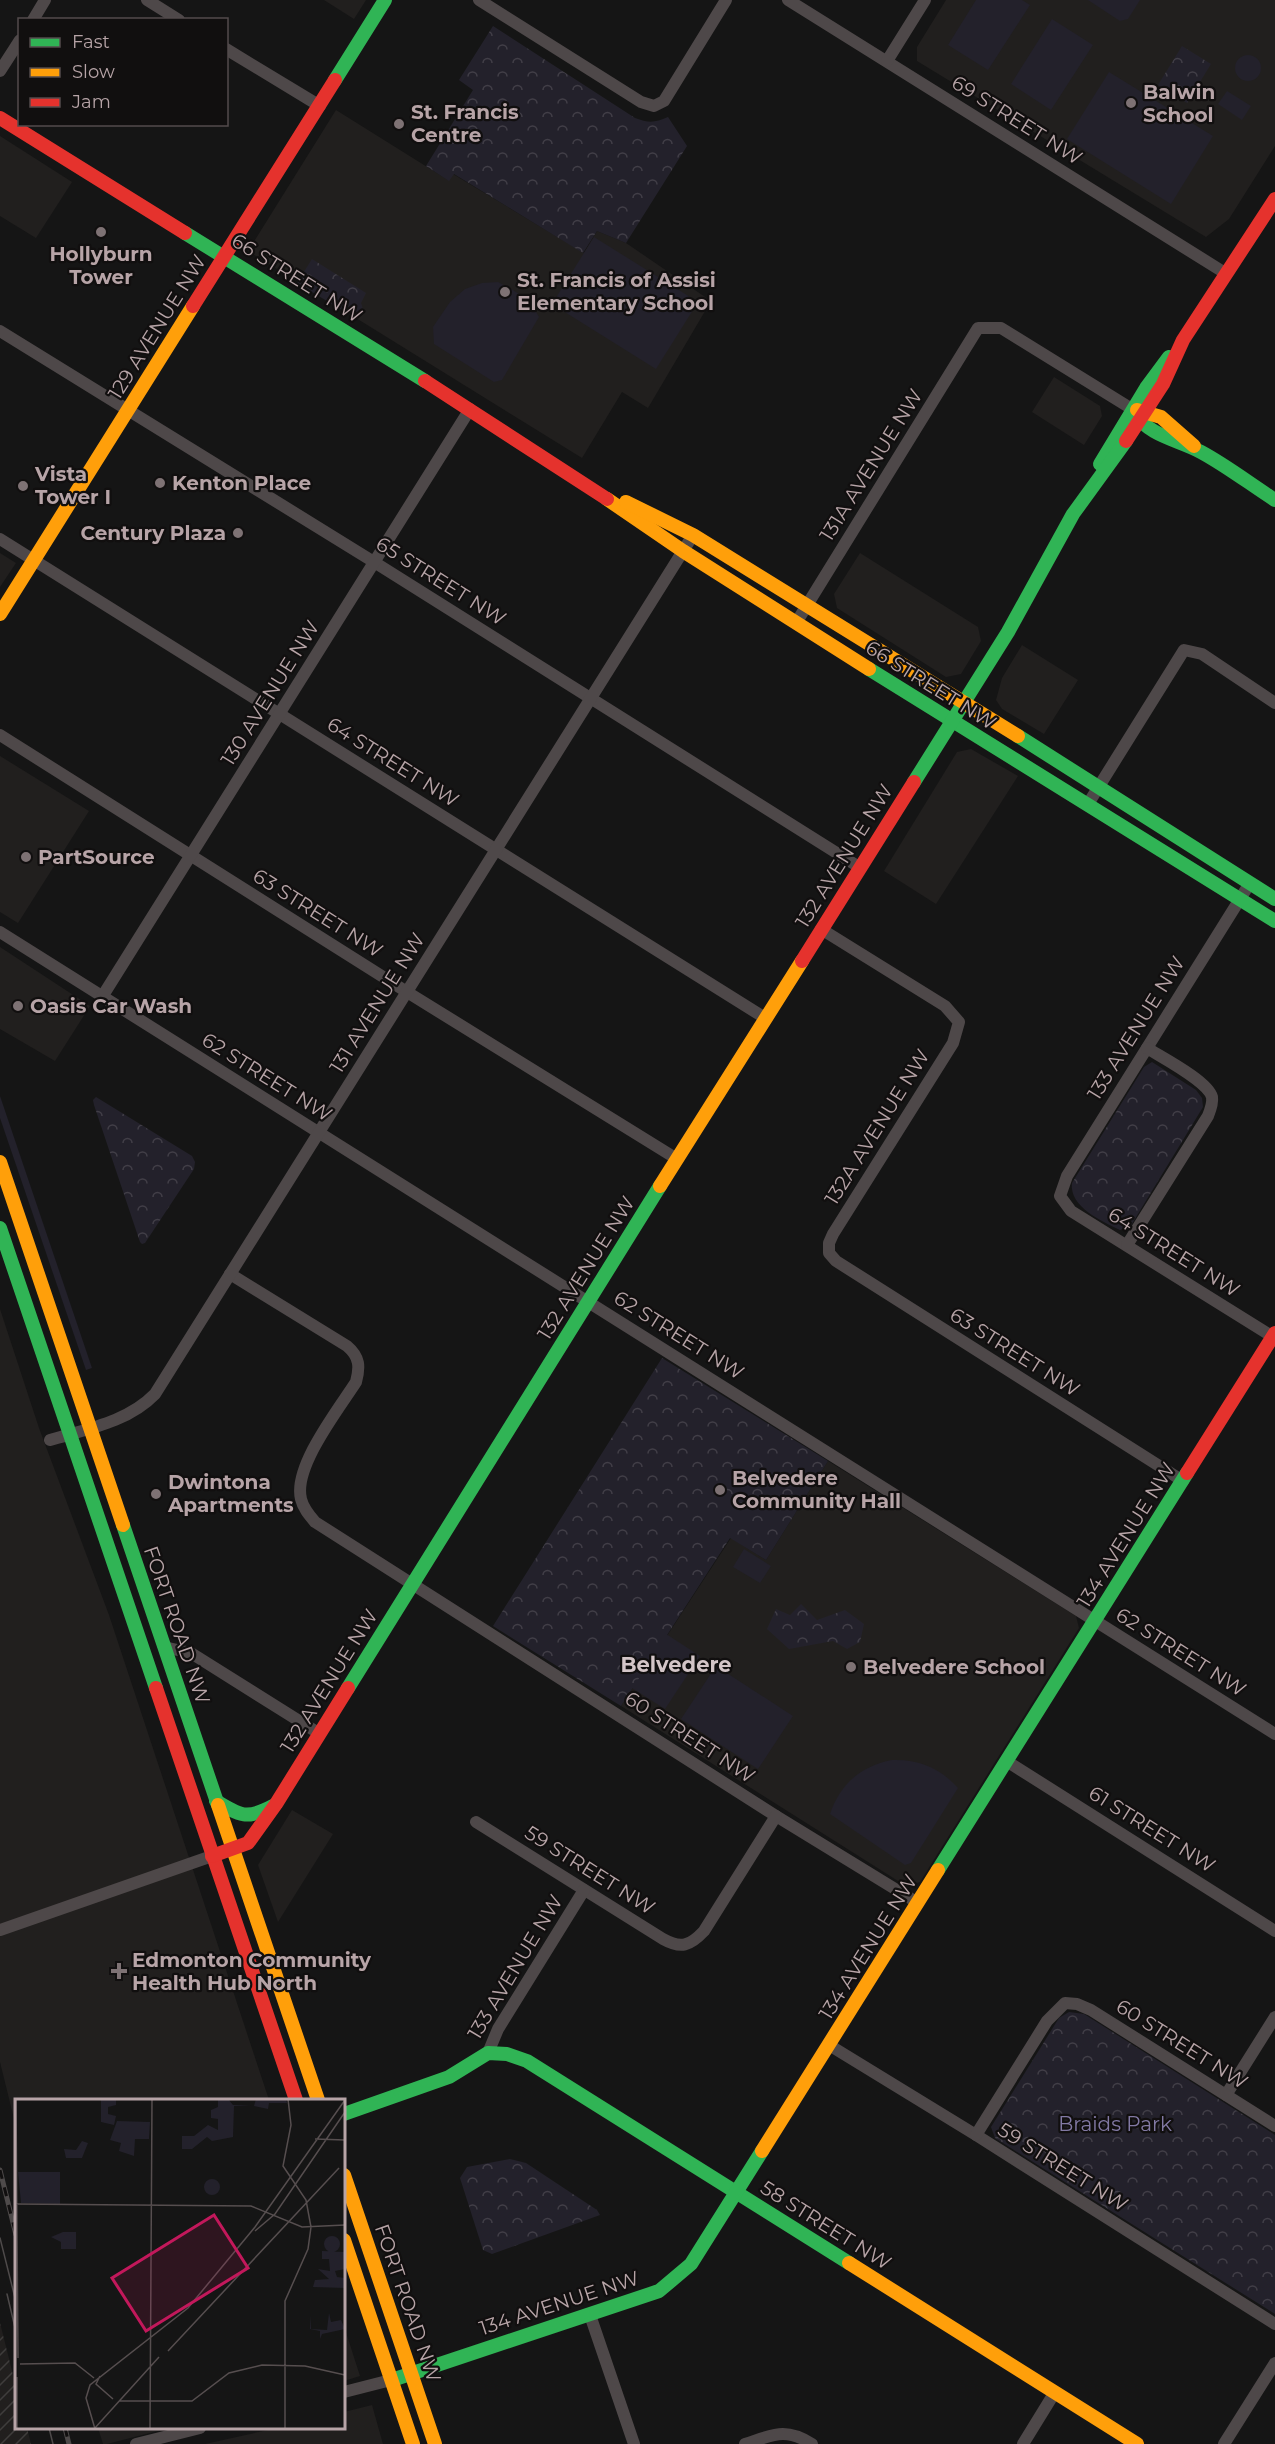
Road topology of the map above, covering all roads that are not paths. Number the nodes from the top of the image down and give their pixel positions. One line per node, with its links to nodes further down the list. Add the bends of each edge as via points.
1 (45, 0): 8 (street)
2 (147, 0): 9 (street)
3 (385, 0): 14 (street, 129 AVENUE NW)
4 (479, 0): 5 (street, via 641,102 654,106 664,101)
5 (726, 0)
6 (788, 0): 12 (street, 69 STREET NW)
7 (925, 0): 12 (street)
8 (34, 18)
9 (175, 18)
10 (18, 43): 13 (street)
11 (228, 50): 14 (street)
12 (887, 61): 18 (street, 69 STREET NW)
13 (0, 71)
14 (320, 105): 17 (street, 129 AVENUE NW)
15 (0, 118): 17 (street, 66 STREET NW)
16 (1275, 199): 18 (street, 132 AVENUE NW)
17 (225, 256): 20 (street, 66 STREET NW); 21 (street, 129 AVENUE NW)
18 (1225, 273): 22 (street, 132 AVENUE NW, via 1183,340 1163,384)
19 (0, 331): 21 (street, 65 STREET NW)
20 (470, 409): 23 (street, 66 STREET NW); 29 (street, 130 AVENUE NW)
21 (129, 410): 28 (street, 129 AVENUE NW); 29 (street, 65 STREET NW)
22 (1139, 414): 24 (street, via 1179,431 1199,451); 30 (street, 131A AVENUE NW, via 1001,328 978,328); 34 (street, 132 AVENUE NW, via 1122,448 1091,487 1015,621)
23 (571, 475): 25 (street, 66 STREET NW); 27 (street, 66 STREET NW)
24 (1275, 500)
25 (693, 535): 27 (street, 131 AVENUE NW); 30 (street, 66 STREET NW)
26 (0, 539): 28 (street, 64 STREET NW)
27 (683, 551): 32 (street, 66 STREET NW); 33 (street, 131 AVENUE NW)
28 (34, 560): 31 (street, 129 AVENUE NW); 36 (street, 64 STREET NW)
29 (374, 562): 33 (street, 65 STREET NW); 36 (street, 130 AVENUE NW)
30 (808, 605): 32 (street, 131A AVENUE NW); 34 (street, 66 STREET NW)
31 (0, 614)
32 (796, 623): 37 (street, 66 STREET NW)
33 (591, 699): 41 (street, 131 AVENUE NW); 43 (street, 65 STREET NW)
34 (963, 701): 37 (street, 132 AVENUE NW); 39 (street, 66 STREET NW)
35 (1275, 703): 39 (street, via 1202,654 1184,650)
36 (279, 715): 41 (street, 64 STREET NW); 42 (street, 130 AVENUE NW)
37 (951, 720): 40 (street, 66 STREET NW); 43 (street, 132 AVENUE NW)
38 (0, 735): 42 (street, 63 STREET NW)
39 (1098, 787): 40 (street); 44 (street, 66 STREET NW)
40 (1088, 804): 45 (street, 66 STREET NW)
41 (496, 850): 50 (street, 131 AVENUE NW); 52 (street, 64 STREET NW)
42 (190, 856): 50 (street, 63 STREET NW); 51 (street, 130 AVENUE NW)
43 (859, 867): 48 (street, 132 AVENUE NW)
44 (1250, 883): 45 (street, 133 AVENUE NW); 46 (street, 66 STREET NW)
45 (1239, 899): 47 (street, 66 STREET NW); 53 (street, 133 AVENUE NW)
46 (1275, 899)
47 (1275, 921)
48 (821, 928): 52 (street, 132 AVENUE NW); 60 (street, 132A AVENUE NW, via 945,1006 958,1022 953,1043 833,1234)
49 (0, 932): 51 (street, 62 STREET NW)
50 (407, 992): 54 (street, 131 AVENUE NW); 55 (street, 63 STREET NW)
51 (102, 997): 54 (street, 62 STREET NW)
52 (765, 1018): 55 (street, 132 AVENUE NW)
53 (1147, 1048): 57 (street, 133 AVENUE NW, via 1067,1176); 59 (street, via 1201,1083 1212,1097 1208,1116)
54 (319, 1132): 61 (street, 131 AVENUE NW); 62 (street, 62 STREET NW)
55 (677, 1159): 62 (street, 132 AVENUE NW)
56 (0, 1162): 64 (street, FORT ROAD NW)
57 (1060, 1196): 59 (street, 64 STREET NW, via 1071,1211)
58 (0, 1228): 65 (street, FORT ROAD NW)
59 (1127, 1245): 63 (street, 64 STREET NW)
60 (829, 1253): 67 (street, 63 STREET NW, via 836,1262)
61 (230, 1274): 64 (street, 131 AVENUE NW, via 155,1394 144,1406); 68 (street, 60 STREET NW, via 347,1346 358,1360 356,1382 305,1464 300,1497 315,1522)
62 (588, 1301): 68 (street, 132 AVENUE NW); 69 (street, 62 STREET NW)
63 (1274, 1335): 67 (street, 134 AVENUE NW)
64 (89, 1428): 65 (street, 131 AVENUE NW); 70 (street, FORT ROAD NW)
65 (70, 1434): 66 (street, 131 AVENUE NW); 79 (street, FORT ROAD NW)
66 (50, 1440)
67 (1183, 1481): 69 (street, 134 AVENUE NW)
68 (412, 1584): 71 (street, 132 AVENUE NW); 76 (street, 60 STREET NW)
69 (1095, 1621): 72 (street, 62 STREET NW); 73 (street, 134 AVENUE NW)
70 (164, 1647): 71 (street, via 191,1653); 74 (street, FORT ROAD NW)
71 (320, 1734): 75 (street, 132 AVENUE NW)
72 (1275, 1734)
73 (1008, 1762): 81 (street, 134 AVENUE NW); 83 (street, 61 STREET NW)
74 (216, 1801): 75 (street, via 248,1817); 78 (street, FORT ROAD NW)
75 (276, 1804): 78 (street, 132 AVENUE NW, via 252,1840)
76 (776, 1816): 80 (street, 59 STREET NW, via 704,1931 684,1947 673,1945); 81 (street, 60 STREET NW)
77 (476, 1822): 80 (street, 59 STREET NW)
78 (231, 1850): 79 (street, 132 AVENUE NW); 89 (street, FORT ROAD NW)
79 (212, 1856): 82 (street, 132 AVENUE NW); 88 (street, FORT ROAD NW)
80 (584, 1890): 86 (street, 133 AVENUE NW, via 498,2029)
81 (918, 1903): 85 (street, 134 AVENUE NW)
82 (0, 1930)
83 (1275, 1931)
84 (1275, 2017): 87 (street)
85 (830, 2045): 92 (street, 59 STREET NW); 94 (street, 134 AVENUE NW)
86 (488, 2054): 90 (street, 133 AVENUE NW, via 449,2076); 94 (street, 58 STREET NW, via 507,2054 527,2061)
87 (1226, 2095): 91 (street, 60 STREET NW); 92 (street, 60 STREET NW, via 1091,2010 1065,2003 1047,2021)
88 (296, 2099)
89 (318, 2099)
90 (345, 2114)
91 (1275, 2126)
92 (976, 2134): 97 (street, 59 STREET NW)
93 (345, 2178): 99 (street, FORT ROAD NW)
94 (737, 2192): 96 (street, 134 AVENUE NW, via 697,2256 677,2278 659,2290); 102 (street, 58 STREET NW)
95 (345, 2243): 100 (street, FORT ROAD NW)
96 (590, 2314): 99 (street, 134 AVENUE NW); 107 (street)
97 (1275, 2324)
98 (1275, 2363): 112 (street)
99 (411, 2373): 100 (street, 134 AVENUE NW); 106 (street, FORT ROAD NW)
100 (392, 2380): 101 (street, 134 AVENUE NW); 105 (street, FORT ROAD NW)
101 (345, 2392)
102 (1055, 2392): 110 (street); 111 (street, 58 STREET NW)
103 (192, 2429): 104 (street)
104 (136, 2444)
105 (413, 2444)
106 (435, 2444)
107 (634, 2444)
108 (745, 2444): 109 (street, via 778,2433 788,2433)
109 (812, 2444)
110 (1023, 2444)
111 (1137, 2444)
112 (1224, 2444)

